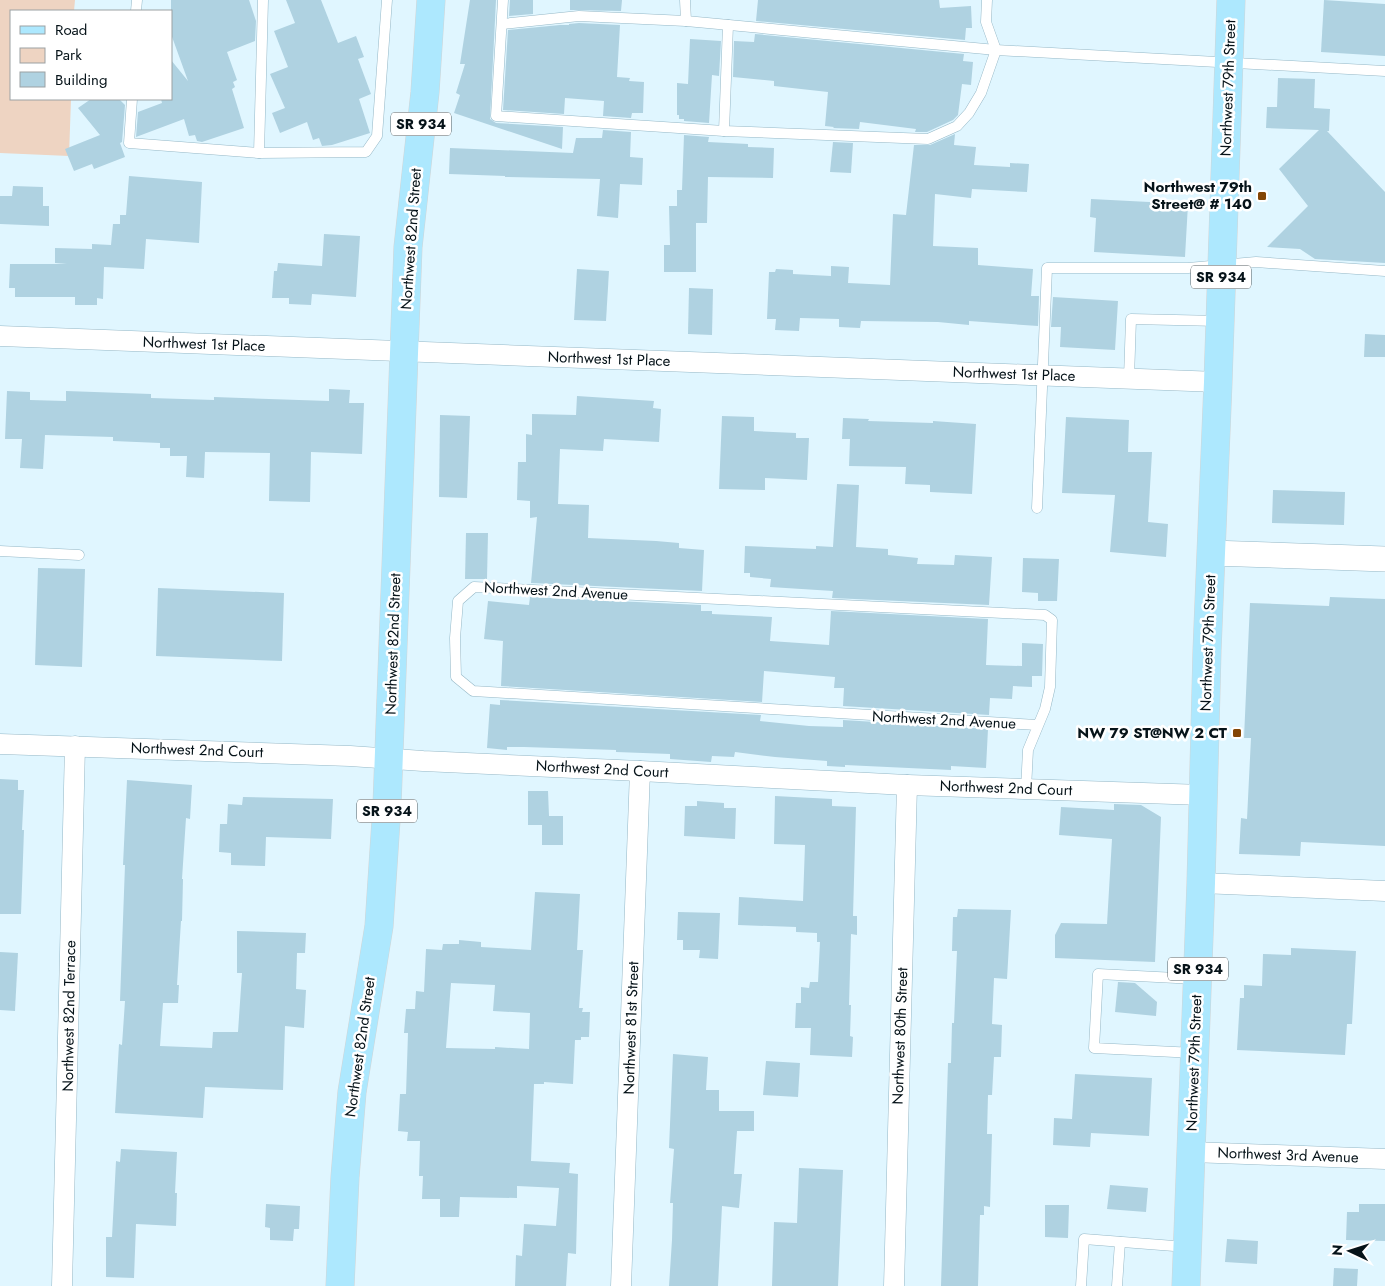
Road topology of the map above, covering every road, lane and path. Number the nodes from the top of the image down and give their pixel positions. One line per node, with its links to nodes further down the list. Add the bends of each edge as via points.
1 (263, 0): 16 (lane)
2 (387, 0): 16 (lane, via 377,136 366,152)
3 (431, 0): 21 (main road, Northwest 82nd Street / SR 934, via 425,92 408,247)
4 (503, 0): 9 (lane)
5 (685, 0): 8 (lane)
6 (987, 0): 11 (lane, via 986,22)
7 (1231, 0): 12 (main road, Northwest 79th Street / SR 934)
8 (686, 21): 9 (lane, via 579,16); 10 (lane)
9 (502, 24): 15 (lane, via 496,116)
10 (728, 25): 11 (lane); 15 (lane)
11 (996, 50): 12 (lane); 15 (lane, via 981,93 969,113 957,126 928,139)
12 (1229, 63): 13 (lane); 17 (main road, Northwest 79th Street / SR 934)
13 (1385, 71)
14 (132, 100): 16 (lane, via 129,143)
15 (724, 131)
16 (258, 153)
17 (1222, 265): 18 (lane, via 1256,262); 19 (main road, Northwest 79th Street / SR 934); 22 (lane, via 1047,268)
18 (1385, 271)
19 (1220, 322): 23 (lane, via 1131,319); 24 (main road, Northwest 79th Street / SR 934)
20 (0, 336): 21 (street, Northwest 1st Place)
21 (404, 352): 22 (street, Northwest 1st Place); 33 (main road, Northwest 82nd Street / SR 934)
22 (1042, 375): 23 (street, Northwest 1st Place); 25 (lane)
23 (1129, 378): 24 (street, Northwest 1st Place)
24 (1218, 382): 27 (main road, Northwest 79th Street / SR 934)
25 (1037, 508)
26 (0, 551): 28 (lane)
27 (1211, 553): 29 (street); 37 (main road, Northwest 79th Street / SR 934)
28 (79, 555)
29 (1385, 559)
30 (1037, 725): 30 (lane, Northwest 2nd Avenue, via 473,692 456,677 458,601 474,587 1045,615 1052,620 1050,686 1045,709); 36 (lane, via 1028,750)
31 (0, 744): 32 (street, Northwest 2nd Court)
32 (76, 746): 33 (street, Northwest 2nd Court); 46 (street, Northwest 82nd Terrace)
33 (389, 758): 34 (street, Northwest 2nd Court); 47 (main road, Northwest 82nd Street / SR 934, via 379,926 349,1126)
34 (640, 770): 35 (street, Northwest 2nd Court); 48 (street, Northwest 81st Street)
35 (907, 785): 36 (street, Northwest 2nd Court); 49 (street, Northwest 80th Street)
36 (1026, 789): 37 (street, Northwest 2nd Court)
37 (1204, 795): 38 (main road, Northwest 79th Street / SR 934)
38 (1201, 883): 39 (street); 40 (main road, Northwest 79th Street / SR 934)
39 (1385, 891)
40 (1198, 980): 41 (main road, Northwest 79th Street / SR 934); 41 (lane, via 1098,974 1094,1048)
41 (1195, 1053): 42 (main road, Northwest 79th Street / SR 934)
42 (1191, 1152): 43 (street, Northwest 3rd Avenue); 45 (main road, Northwest 79th Street / SR 934)
43 (1385, 1159)
44 (1120, 1242): 45 (lane); 50 (lane, via 1084,1239); 51 (lane)
45 (1188, 1247): 52 (main road, Northwest 79th Street / SR 934)
46 (62, 1286)
47 (340, 1286)
48 (621, 1286)
49 (894, 1286)
50 (1081, 1286)
51 (1116, 1286)
52 (1186, 1286)

